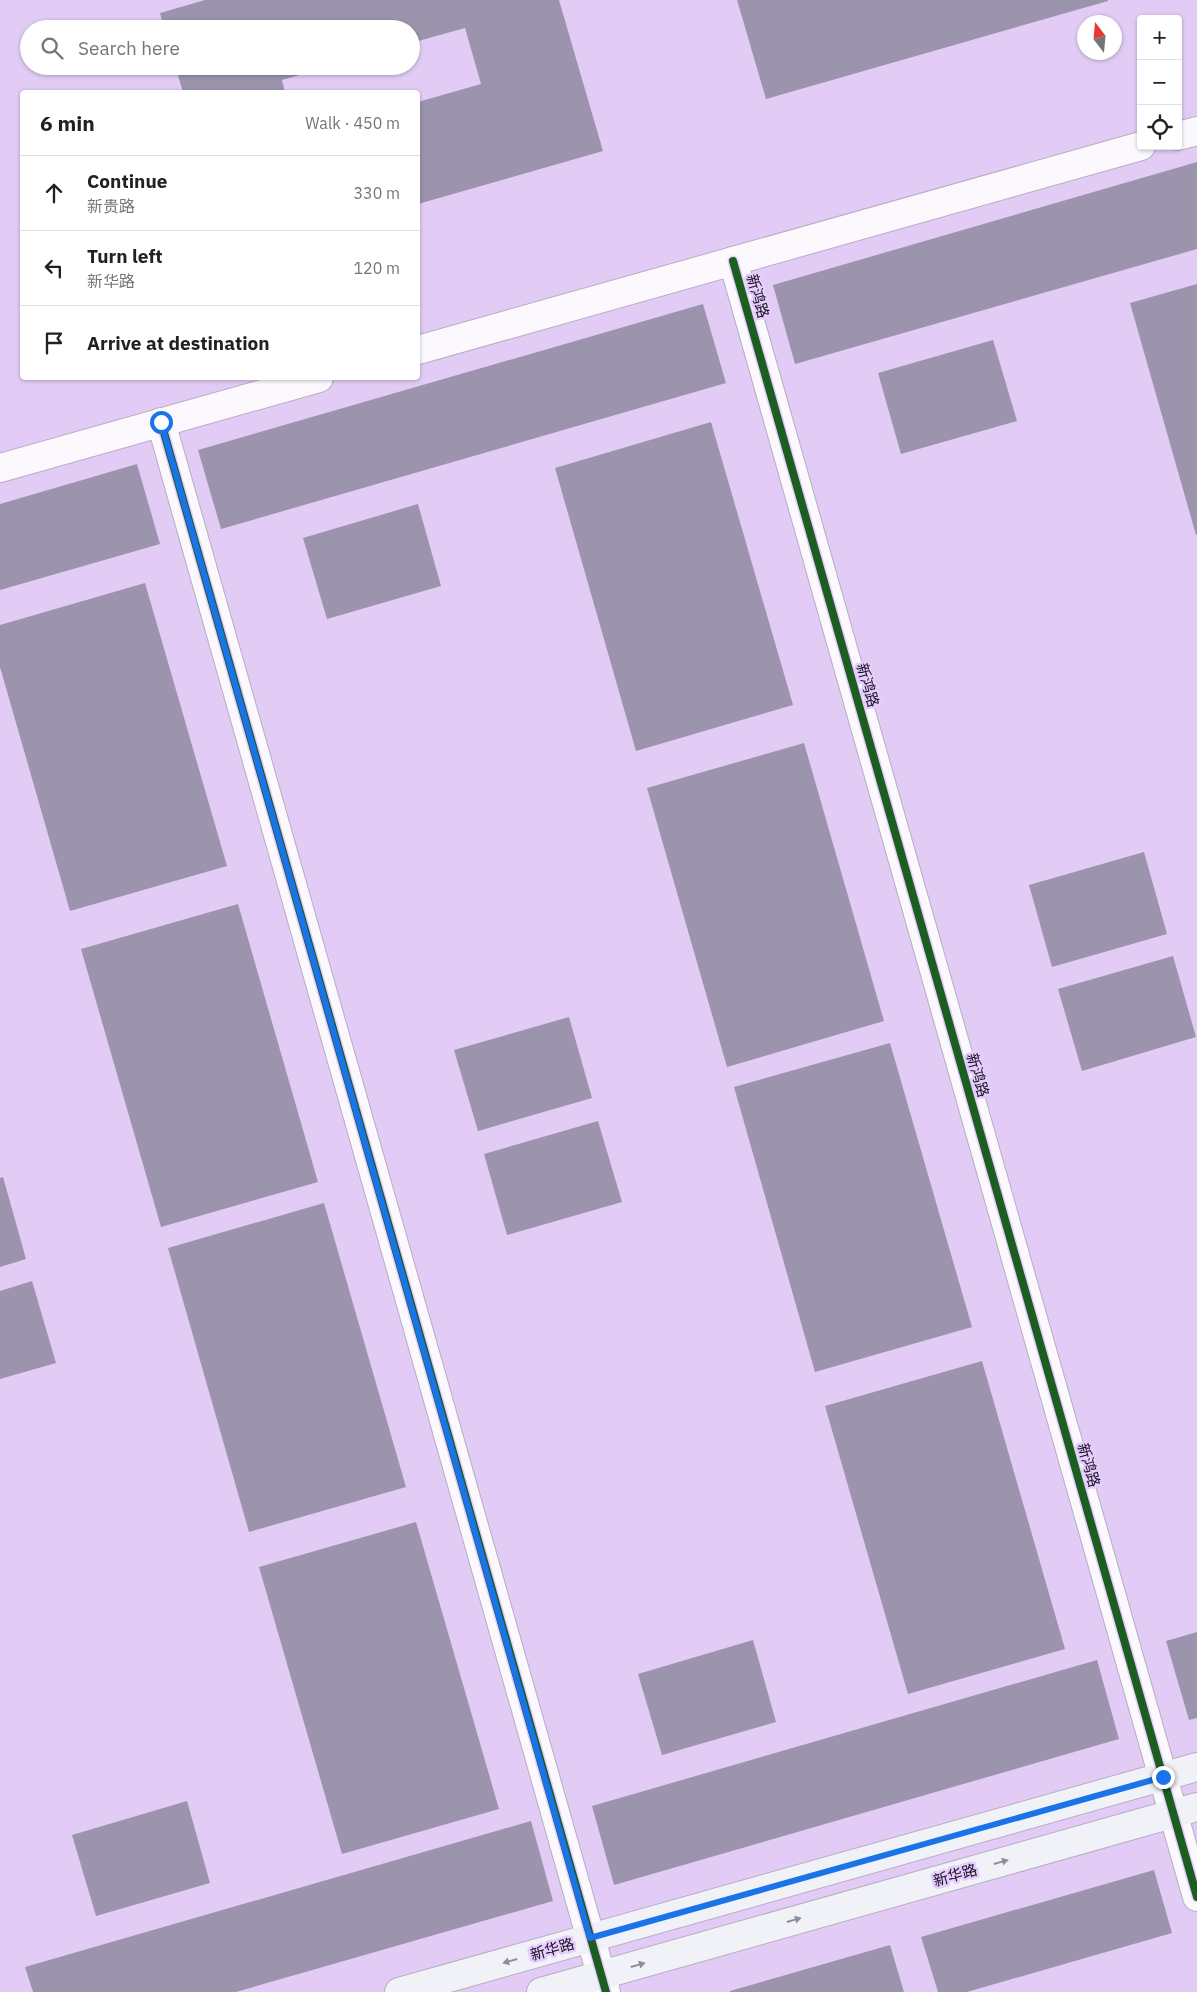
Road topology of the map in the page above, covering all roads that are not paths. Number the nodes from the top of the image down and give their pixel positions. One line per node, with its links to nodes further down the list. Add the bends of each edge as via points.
1 (1197, 130): 2 (street)
2 (1182, 135)
3 (1137, 147): 4 (street)
4 (733, 261): 5 (street); 10 (street, 新鸿路)
5 (420, 349)
6 (312, 380): 7 (street)
7 (161, 422): 8 (street); 13 (street)
8 (0, 468)
9 (1197, 1767): 10 (main road, 新华路)
10 (1163, 1777): 11 (street, 新鸿路); 13 (main road, 新华路)
11 (1185, 1810): 12 (street, 新鸿路); 14 (main road, 新华路, one-way to 11)
12 (1197, 1896)
13 (590, 1938): 14 (street); 15 (main road, 新华路, one-way to 15)
14 (603, 1984): 16 (main road, 新华路)
15 (399, 1992)
16 (541, 1992)

